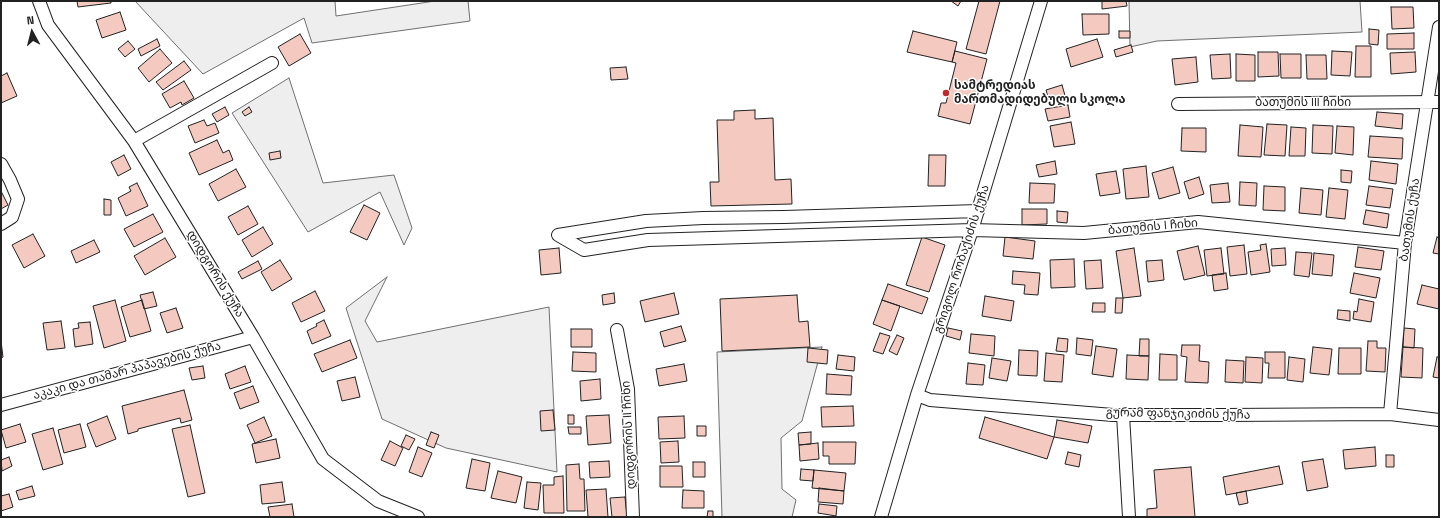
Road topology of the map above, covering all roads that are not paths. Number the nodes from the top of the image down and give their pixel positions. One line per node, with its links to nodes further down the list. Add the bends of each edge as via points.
1 (39, 1): 7 (street, დიდგორის ქუჩა, via 48,25)
2 (1041, 1): 9 (street, გრიგოლ რობაქიძის ქუჩა)
3 (1439, 27): 5 (street, ბათუმის ქუჩა)
4 (272, 62): 7 (street)
5 (1433, 102): 6 (street, ბათუმის III ჩიხი); 14 (street, ბათუმის ქუჩა)
6 (1178, 104)
7 (134, 141): 16 (street, დიდგორის ქუჩა)
8 (1, 164): 11 (street, via 18,199 12,217)
9 (978, 211): 10 (street); 12 (street, გრიგოლ რობაქიძის ქუჩა)
10 (784, 217): 13 (street); 13 (street, ბათუმის I ჩიხი, via 646,221 558,235 584,250 648,240)
11 (1, 224)
12 (972, 230): 13 (street, ბათუმის I ჩიხი); 14 (street, ბათუმის I ჩიხი, via 1084,233 1198,222); 17 (street, გრიგოლ რობაქიძის ქუჩა)
13 (784, 236)
14 (1406, 243): 19 (street, ბათუმის ქუჩა)
15 (617, 330): 23 (street, დიდგორის II ჩიხი, via 628,389)
16 (252, 337): 18 (street, აკაკი და თამარ პაპავების ქუჩა); 22 (street, დიდგორის ქუჩა, via 323,459 378,501)
17 (917, 396): 20 (street, გურამ ფანჯიკიძის ქუჩა, via 930,400); 24 (street, გრიგოლ რობაქიძის ქუჩა)
18 (1, 405)
19 (1390, 414): 20 (street, გურამ ფანჯიკიძის ქუჩა); 21 (street, გურამ ფანჯიკიძის ქუჩა)
20 (1123, 415): 25 (street)
21 (1439, 420)
22 (418, 517)
23 (633, 517)
24 (881, 517)
25 (1130, 517)

